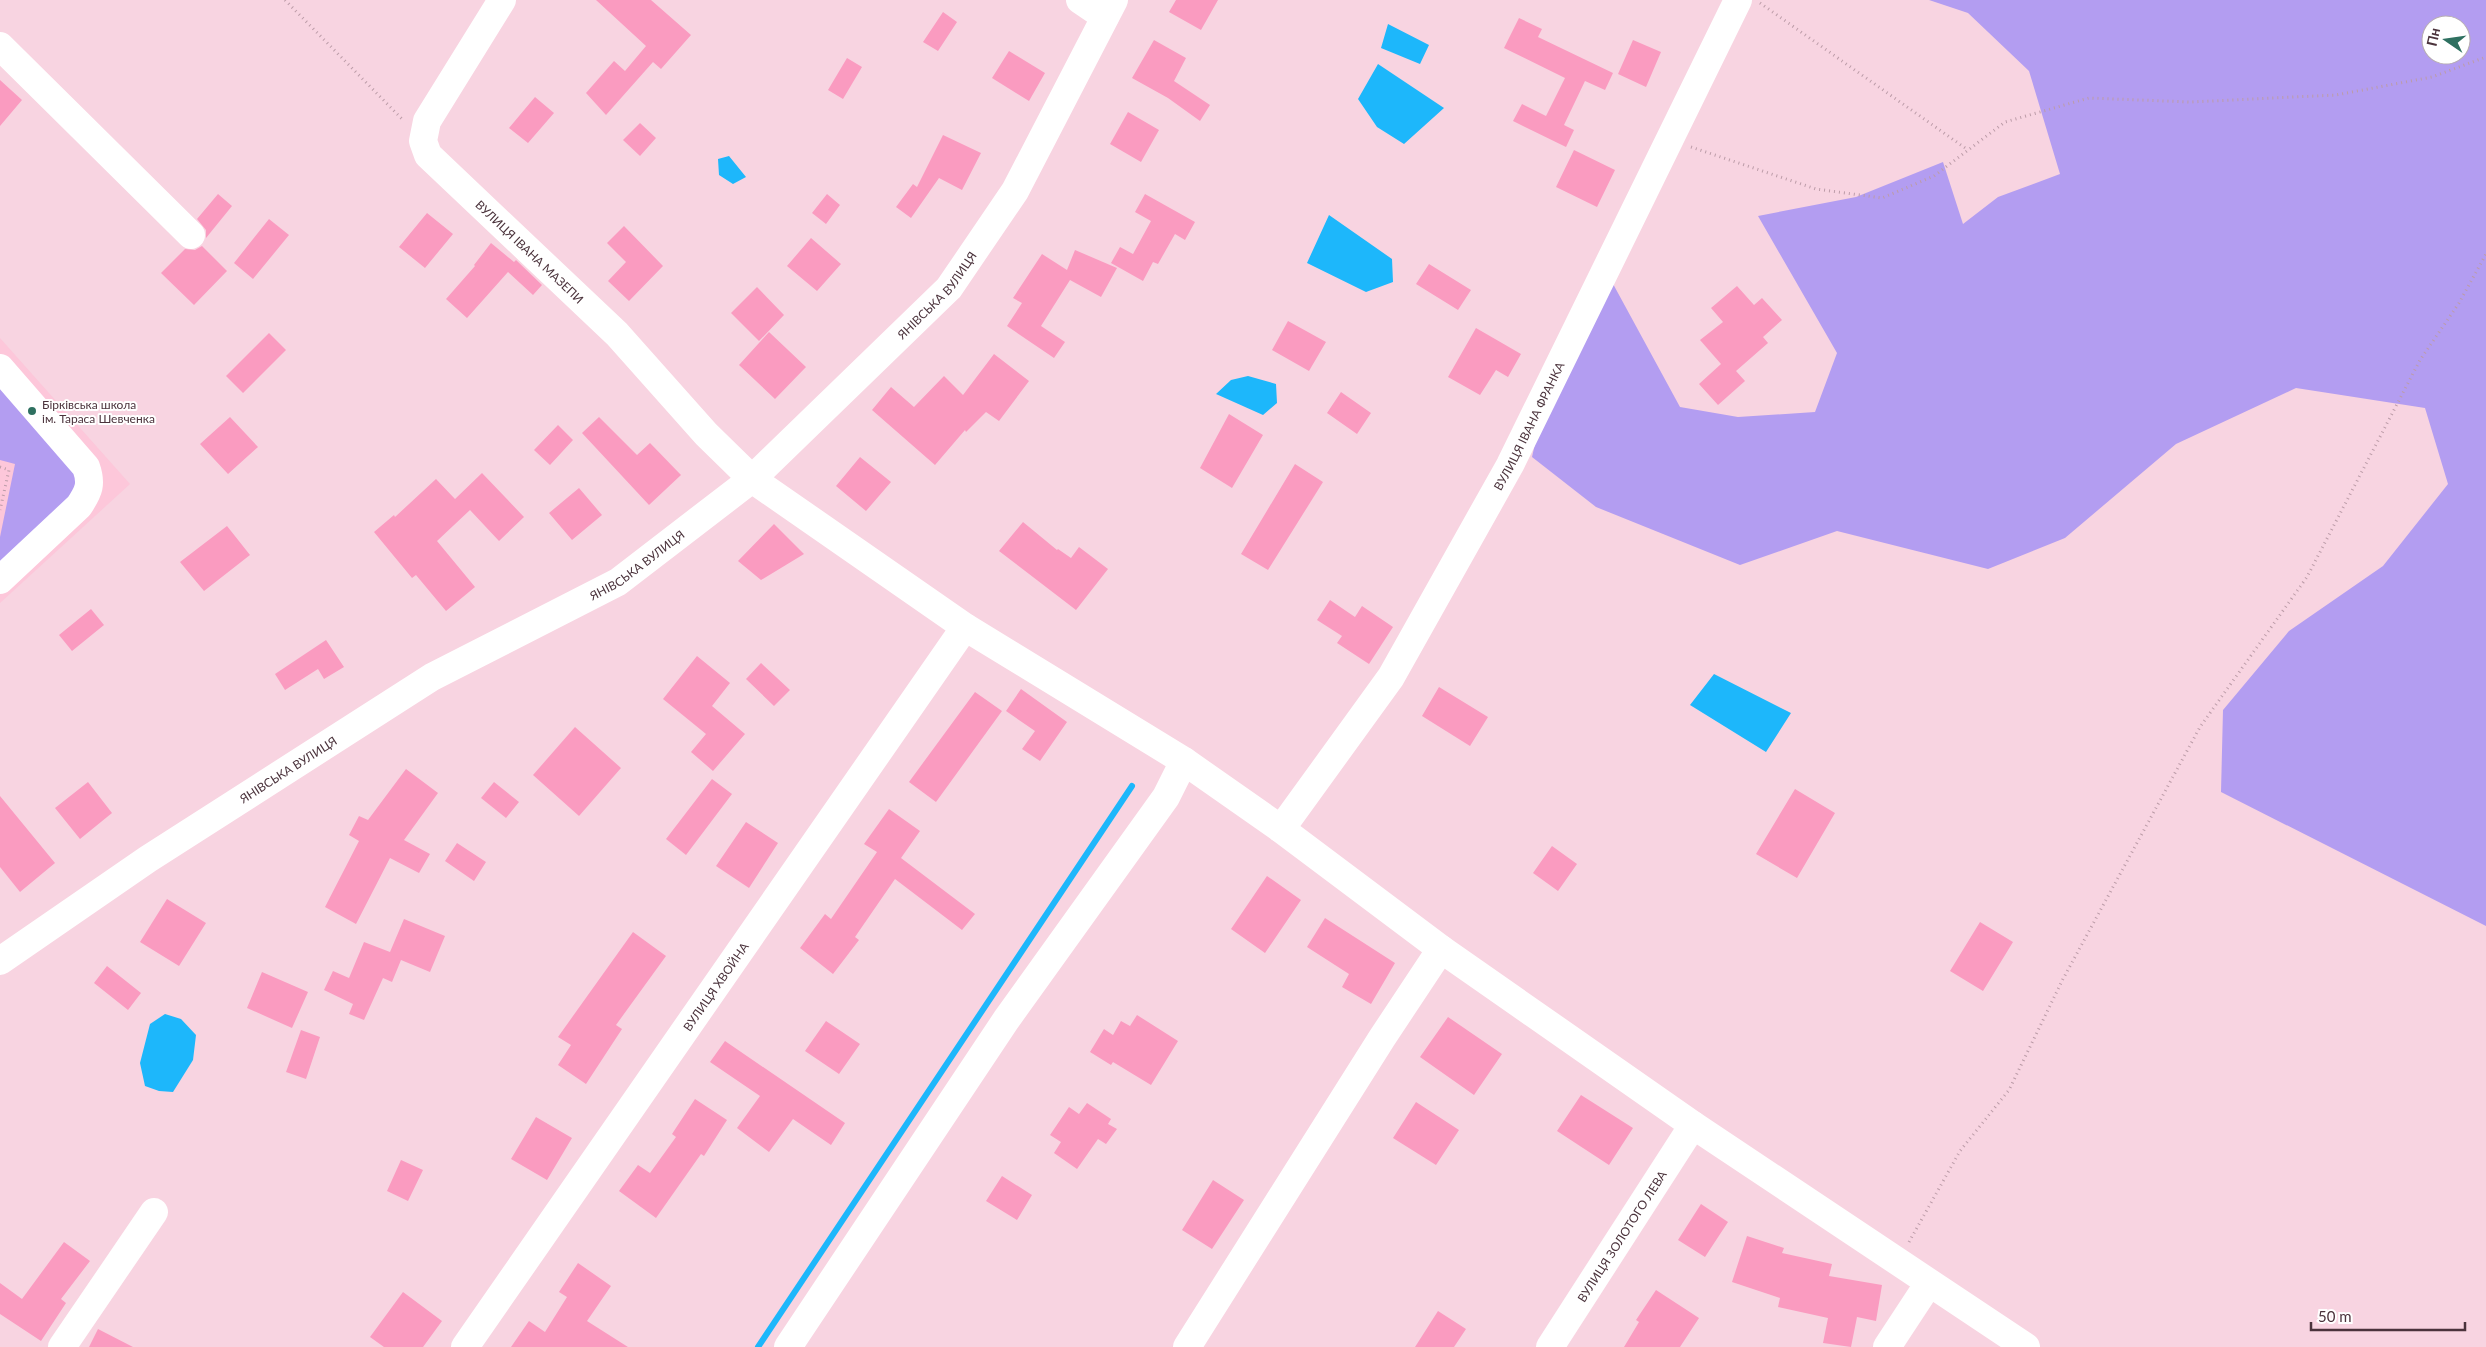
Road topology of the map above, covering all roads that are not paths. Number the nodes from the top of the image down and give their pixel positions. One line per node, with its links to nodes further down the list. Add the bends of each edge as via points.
1 (502, 0): 8 (street, ВУЛИЦЯ ІВАНА МАЗЕПИ, via 427,121 423,141 428,155 617,334 706,434)
2 (1080, 0): 4 (street)
3 (1738, 0): 12 (street, ВУЛИЦЯ ІВАНА ФРАНКА, via 1510,465 1391,677)
4 (1110, 9): 8 (street, ЯНІВСЬКА ВУЛИЦЯ, via 1016,191 949,288)
5 (0, 46): 6 (street)
6 (191, 235)
7 (0, 368): 9 (street, via 86,467 91,481 79,506)
8 (752, 479): 10 (street, ВУЛИЦЯ ІВАНА МАЗЕПИ); 14 (street, ЯНІВСЬКА ВУЛИЦЯ, via 618,582 432,677 148,860)
9 (0, 580)
10 (966, 626): 11 (street, ВУЛИЦЯ ІВАНА МАЗЕПИ); 19 (street, ВУЛИЦЯ ХВОЙНА)
11 (1184, 761): 12 (street, ВУЛИЦЯ ІВАНА МАЗЕПИ); 20 (street, via 1166,797 1006,1020)
12 (1281, 830): 13 (street, ВУЛИЦЯ ІВАНА МАЗЕПИ)
13 (1441, 949): 15 (street, ВУЛИЦЯ ІВАНА МАЗЕПИ); 21 (street)
14 (0, 961)
15 (1693, 1125): 17 (street, ВУЛИЦЯ ІВАНА МАЗЕПИ); 22 (street, ВУЛИЦЯ ЗОЛОТОГО ЛЕВА)
16 (154, 1212): 18 (street)
17 (1929, 1283): 23 (street); 24 (street, ВУЛИЦЯ ІВАНА МАЗЕПИ)
18 (62, 1347)
19 (465, 1347)
20 (788, 1347)
21 (1187, 1347)
22 (1550, 1347)
23 (1887, 1347)
24 (2026, 1347)

